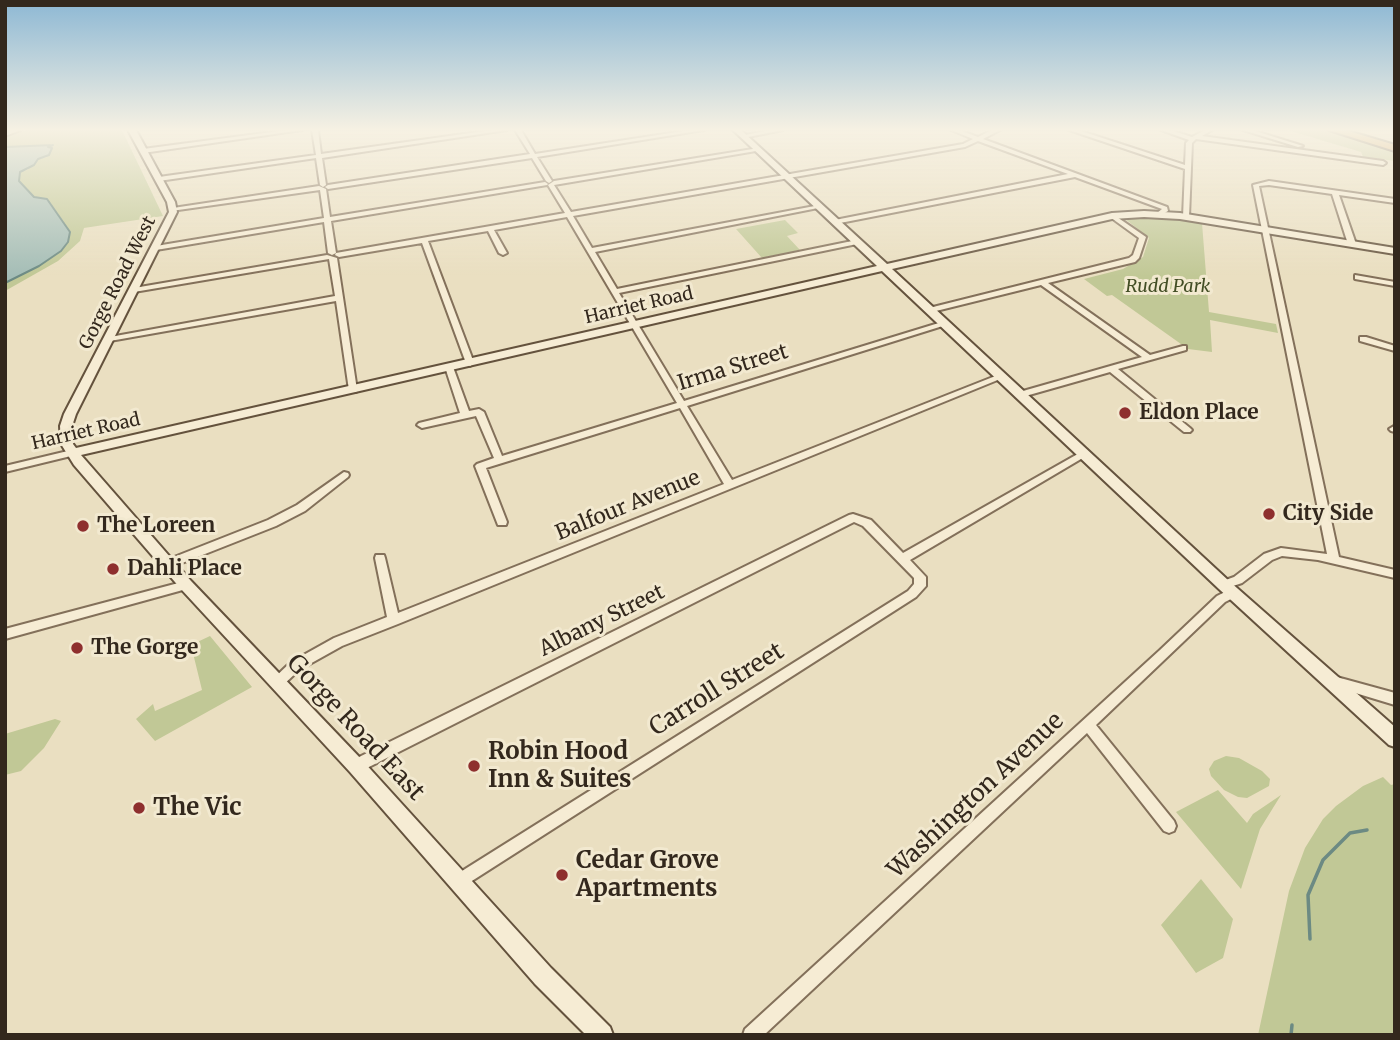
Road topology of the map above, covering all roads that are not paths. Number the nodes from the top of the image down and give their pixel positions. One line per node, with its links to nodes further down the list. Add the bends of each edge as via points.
1 (159, 179): 2 (street); 17 (main road, Gorge Road West)
2 (162, 179)
3 (322, 179): 13 (street)
4 (379, 179): 13 (street)
5 (547, 179): 12 (street)
6 (578, 179): 12 (street)
7 (773, 179): 19 (street)
8 (790, 179): 16 (main road)
9 (1057, 179): 23 (street)
10 (1084, 179): 18 (street)
11 (1188, 179): 21 (street)
12 (550, 183): 19 (street); 22 (street)
13 (323, 187): 17 (street); 22 (street)
14 (1335, 192): 15 (street); 25 (street, via 1259,183); 28 (street)
15 (1395, 201)
16 (820, 207): 23 (main road); 30 (street)
17 (173, 210): 29 (main road, Gorge Road West)
18 (1161, 210): 20 (main road, Harriet Road); 21 (main road, Harriet Road)
19 (568, 215): 24 (street); 30 (street)
20 (1112, 216): 34 (main road, Harriet Road); 36 (street, via 1143,237 1134,258)
21 (1186, 217): 25 (main road, Harriet Road)
22 (327, 220): 29 (street); 33 (street)
23 (835, 222): 27 (main road)
24 (490, 228): 26 (street); 32 (street)
25 (1265, 229): 28 (main road, Harriet Road); 70 (street)
26 (424, 239): 33 (street); 49 (street)
27 (857, 242): 34 (main road); 39 (street)
28 (1352, 244): 31 (main road, Harriet Road)
29 (156, 248): 38 (main road, Gorge Road West)
30 (590, 251): 39 (street)
31 (1395, 251)
32 (503, 253)
33 (333, 256): 38 (street); 40 (street)
34 (885, 268): 41 (main road); 43 (main road, Harriet Road)
35 (1358, 278): 37 (street)
36 (1043, 283): 41 (street); 48 (street)
37 (1395, 284)
38 (134, 290): 44 (main road, Gorge Road West)
39 (614, 292): 43 (street)
40 (338, 298): 44 (street); 53 (street)
41 (932, 310): 42 (main road)
42 (945, 324): 52 (main road); 55 (street, Irma Street)
43 (635, 325): 49 (main road, Harriet Road); 55 (street)
44 (110, 339): 60 (main road, Gorge Road West, via 66,426)
45 (1363, 339): 47 (street)
46 (1183, 348): 48 (street)
47 (1395, 349)
48 (1149, 358): 51 (street)
49 (470, 363): 50 (main road, Harriet Road)
50 (449, 367): 53 (main road, Harriet Road); 56 (street)
51 (1112, 369): 54 (street); 58 (street)
52 (1001, 377): 54 (main road); 66 (street, Balfour Avenue)
53 (353, 390): 59 (main road, Harriet Road)
54 (1019, 395): 61 (main road)
55 (680, 404): 62 (street, Irma Street); 66 (street)
56 (465, 414): 57 (street); 62 (street, via 479,412)
57 (422, 425)
58 (1186, 430)
59 (115, 443): 60 (main road, Harriet Road); 63 (main road)
60 (72, 453): 63 (main road, Gorge Road East); 64 (street, Harriet Road)
61 (1083, 454): 69 (street); 74 (main road)
62 (499, 460): 67 (street, via 480,466)
63 (83, 466): 71 (main road, Gorge Road East)
64 (5, 469)
65 (344, 475): 71 (street, via 272,523)
66 (730, 485): 75 (street, Balfour Avenue)
67 (502, 522)
68 (380, 558): 75 (street)
69 (902, 559): 82 (street, Albany Street, via 867,523 853,518); 84 (street, Carroll Street, via 920,577 920,586 912,594)
70 (1334, 559): 72 (street, Washington Avenue); 74 (street, Washington Avenue, via 1273,554)
71 (168, 564): 73 (main road, Gorge Road East)
72 (1395, 574)
73 (186, 585): 76 (street); 78 (main road, Gorge Road East)
74 (1229, 589): 77 (main road); 80 (street, Washington Avenue)
75 (394, 621): 78 (street, Balfour Avenue, via 320,652)
76 (5, 634)
77 (1330, 680): 79 (street); 81 (main road)
78 (277, 683): 82 (main road, Gorge Road East)
79 (1395, 699)
80 (1088, 724): 83 (street); 86 (street, Washington Avenue)
81 (1395, 739)
82 (356, 766): 84 (main road, Gorge Road East)
83 (1169, 826)
84 (460, 881): 85 (main road, Gorge Road East)
85 (602, 1035)
86 (751, 1035)

